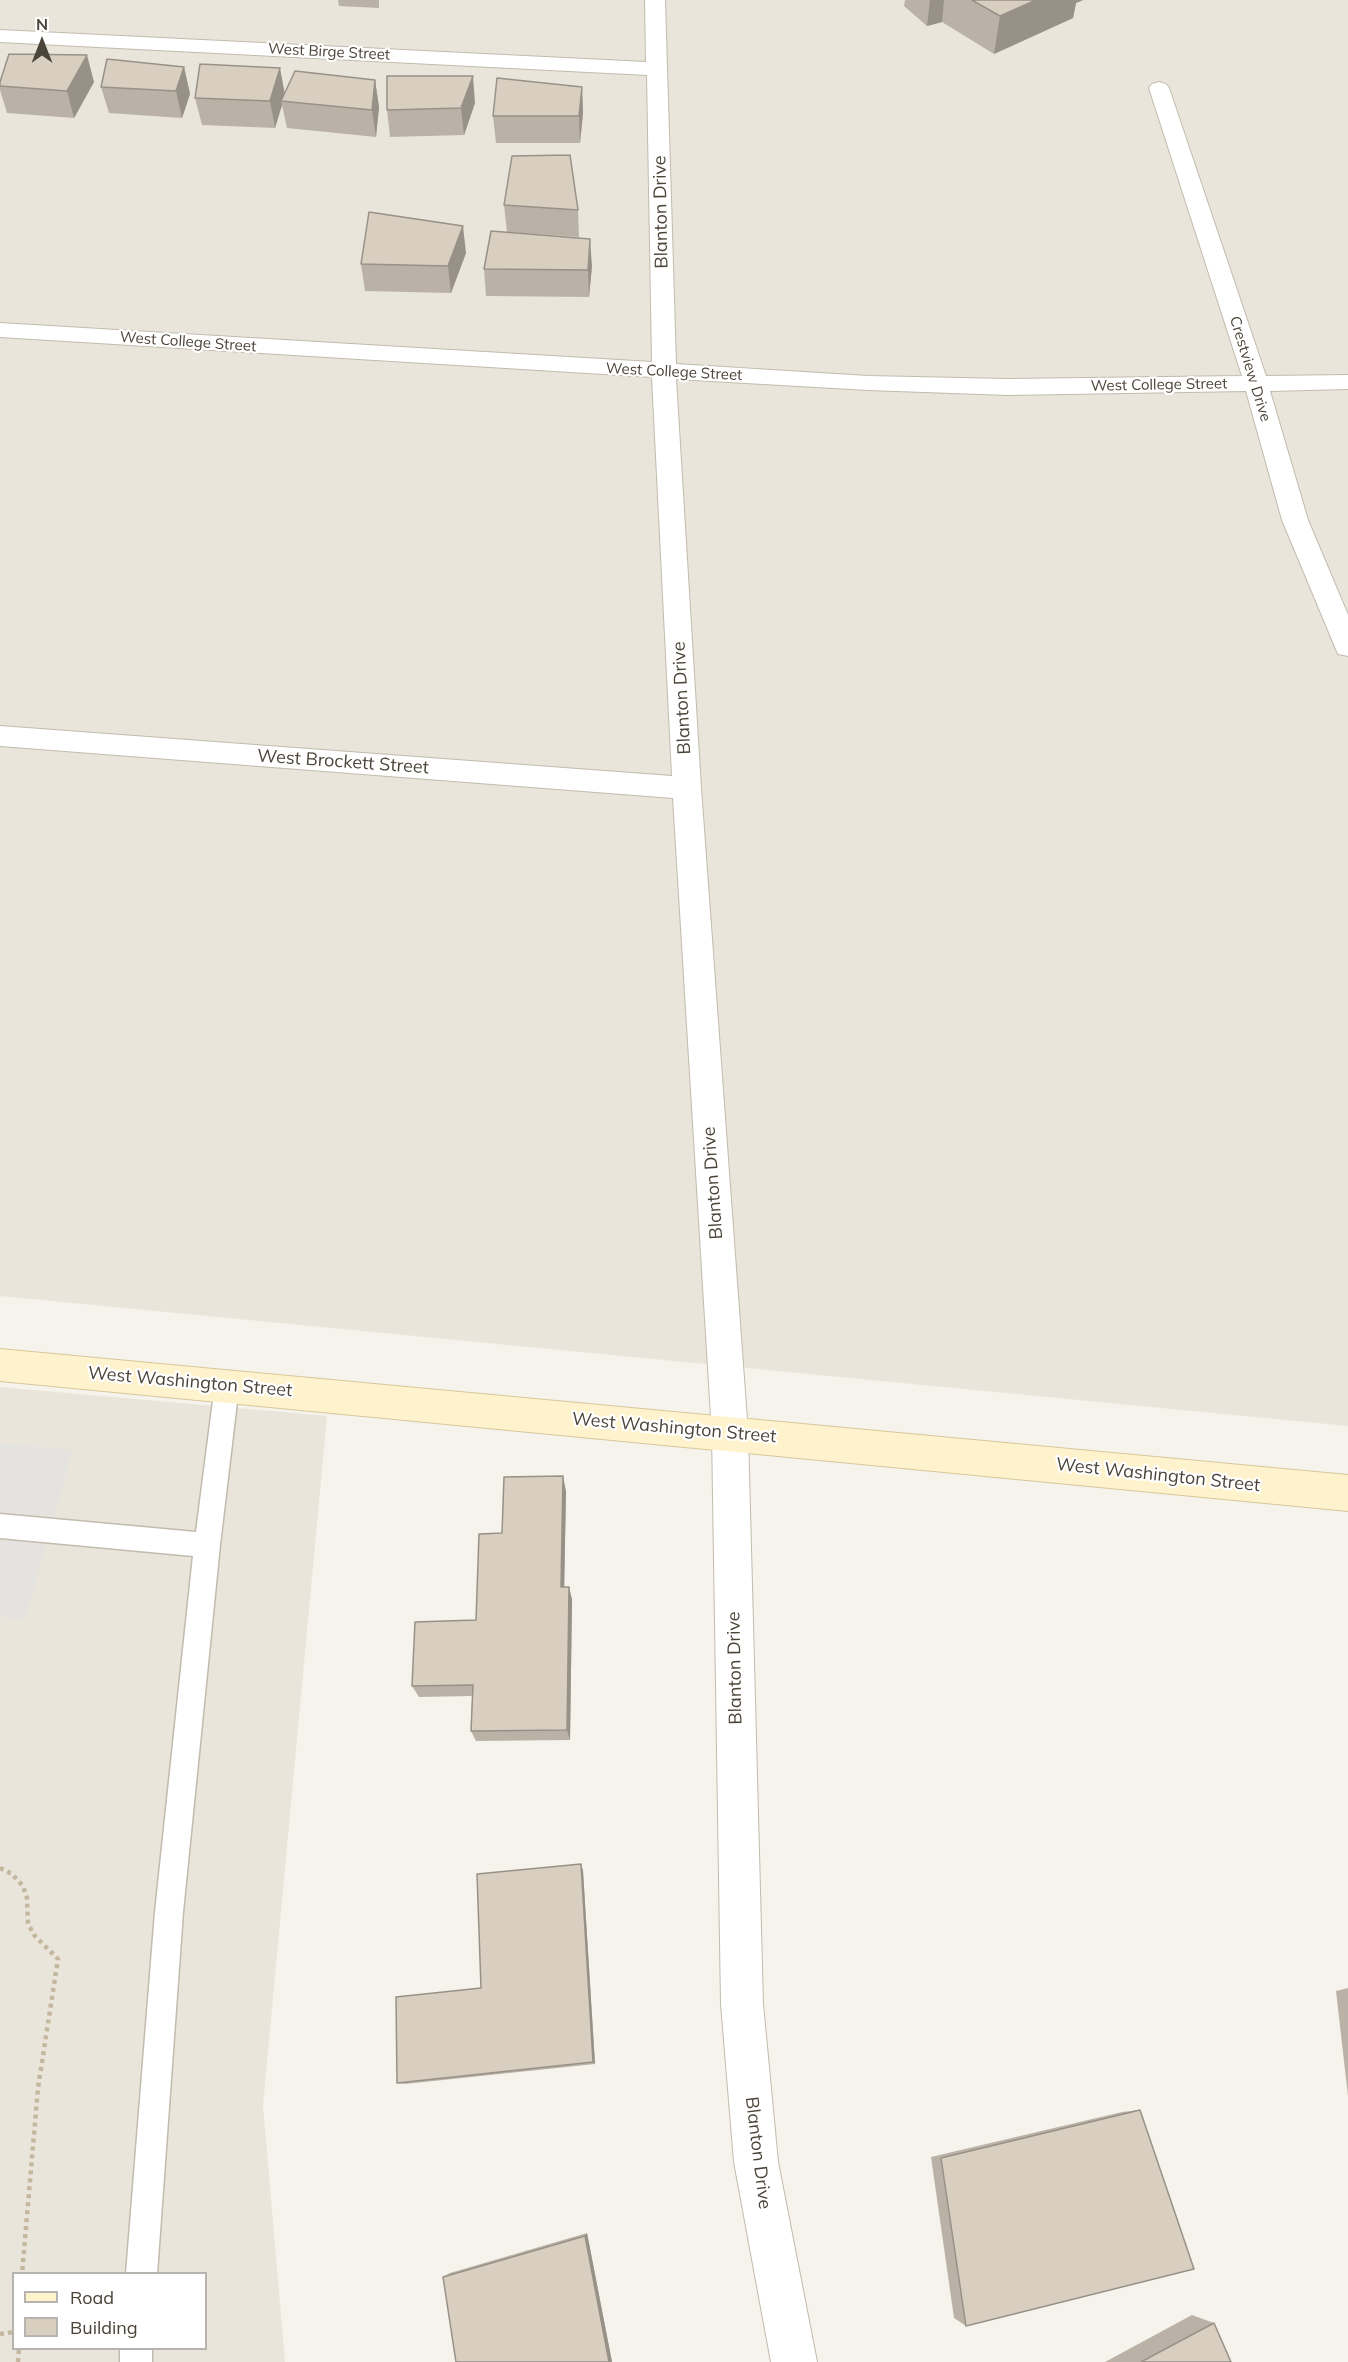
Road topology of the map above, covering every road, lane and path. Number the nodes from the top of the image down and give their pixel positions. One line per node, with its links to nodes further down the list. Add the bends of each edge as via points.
1 (655, 0): 3 (street, Blanton Drive)
2 (0, 36): 3 (street, West Birge Street)
3 (658, 69): 6 (street, Blanton Drive)
4 (1159, 88): 8 (street, Crestview Drive)
5 (0, 330): 6 (street, West College Street)
6 (664, 372): 8 (street, West College Street, via 1008,387); 11 (street, Blanton Drive)
7 (1348, 382): 8 (street, West College Street)
8 (1256, 383): 9 (street, Crestview Drive, via 1295,520)
9 (1348, 646)
10 (0, 736): 11 (street, West Brockett Street)
11 (687, 788): 14 (street, Blanton Drive)
12 (0, 1365): 13 (street, West Washington Street)
13 (227, 1385): 14 (street, West Washington Street); 17 (lane)
14 (730, 1433): 15 (street, West Washington Street); 21 (street, Blanton Drive, via 742,2004 756,2162)
15 (1348, 1493)
16 (0, 1527): 17 (lane)
17 (207, 1545): 20 (lane, via 169,1911)
18 (0, 1868): 19 (path, via 23,1886 28,1924 58,1959 38,2088)
19 (22, 2272)
20 (141, 2272)
21 (794, 2362)

